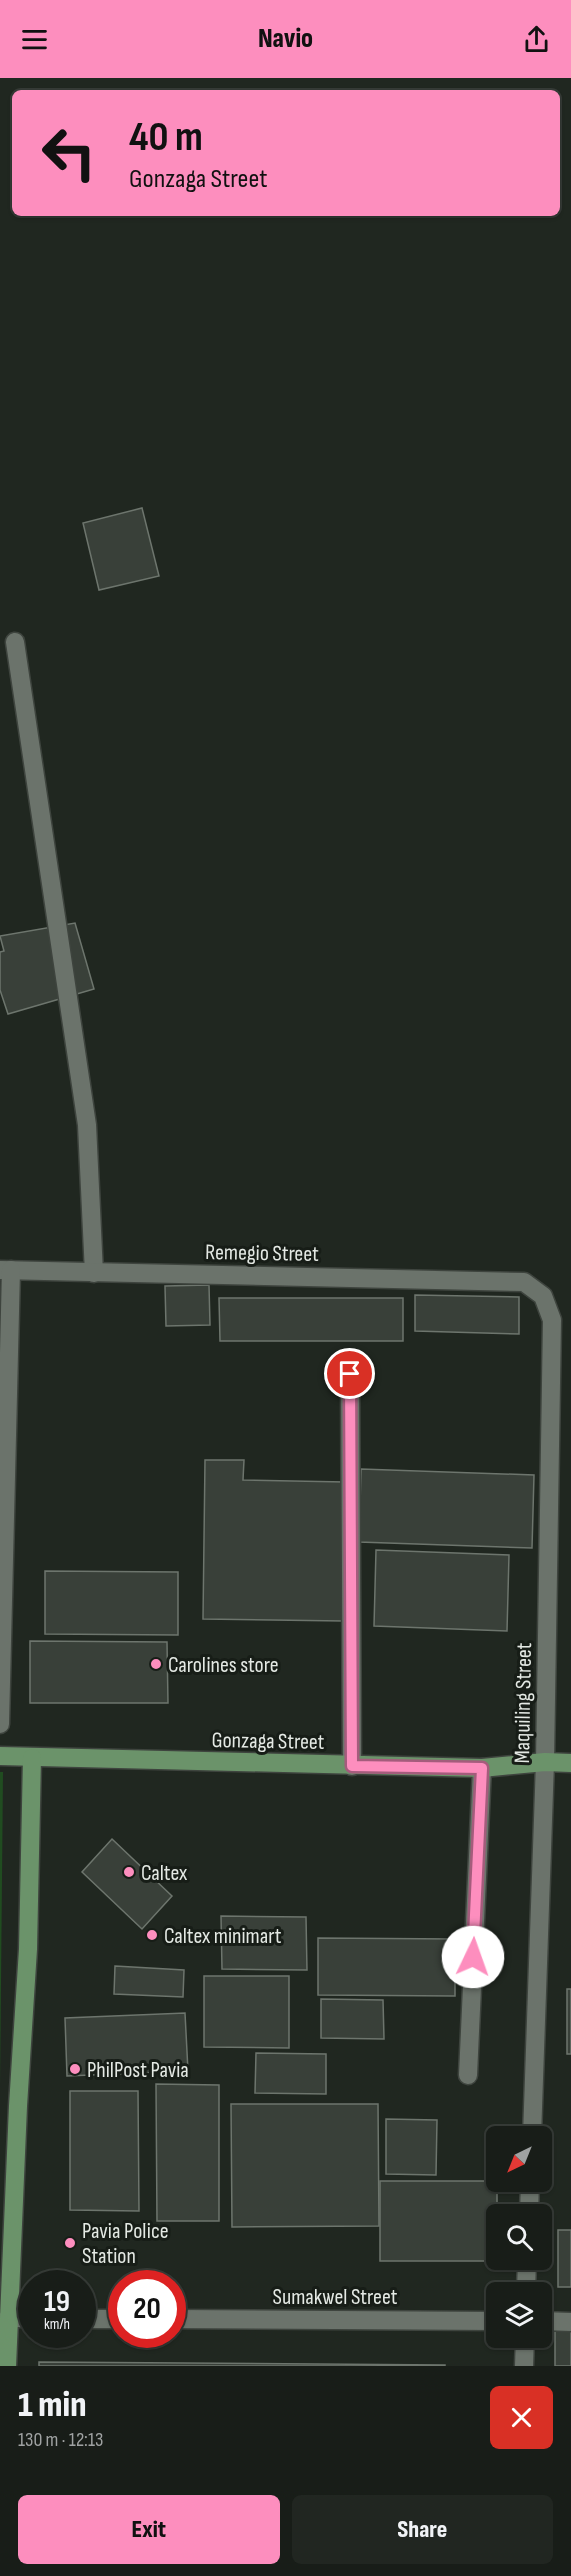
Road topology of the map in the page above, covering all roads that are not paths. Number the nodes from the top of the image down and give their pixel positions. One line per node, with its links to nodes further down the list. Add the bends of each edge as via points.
1 (15, 642): 3 (street, via 87,1125)
2 (5, 1270): 3 (street, Remegio Street); 6 (street)
3 (94, 1273): 4 (street, Remegio Street)
4 (524, 1282): 9 (street, Maquiling Street, via 543,1296 552,1320)
5 (350, 1374): 11 (street)
6 (0, 1724)
7 (0, 1756): 8 (main road, Gonzaga Street)
8 (32, 1758): 11 (main road, Gonzaga Street); 15 (main road, via 28,1949)
9 (545, 1762): 10 (main road, Gonzaga Street); 12 (main road, Gonzaga Street); 14 (street, Maquiling Street)
10 (571, 1763)
11 (352, 1766): 12 (main road, Gonzaga Street)
12 (482, 1768): 13 (street)
13 (468, 2075)
14 (532, 2126)
15 (4, 2319): 21 (main road)
16 (186, 2319): 17 (street, Sumakwel Street)
17 (486, 2321)
18 (552, 2321): 19 (street)
19 (571, 2322)
20 (525, 2348): 22 (street)
21 (7, 2366)
22 (524, 2366)

